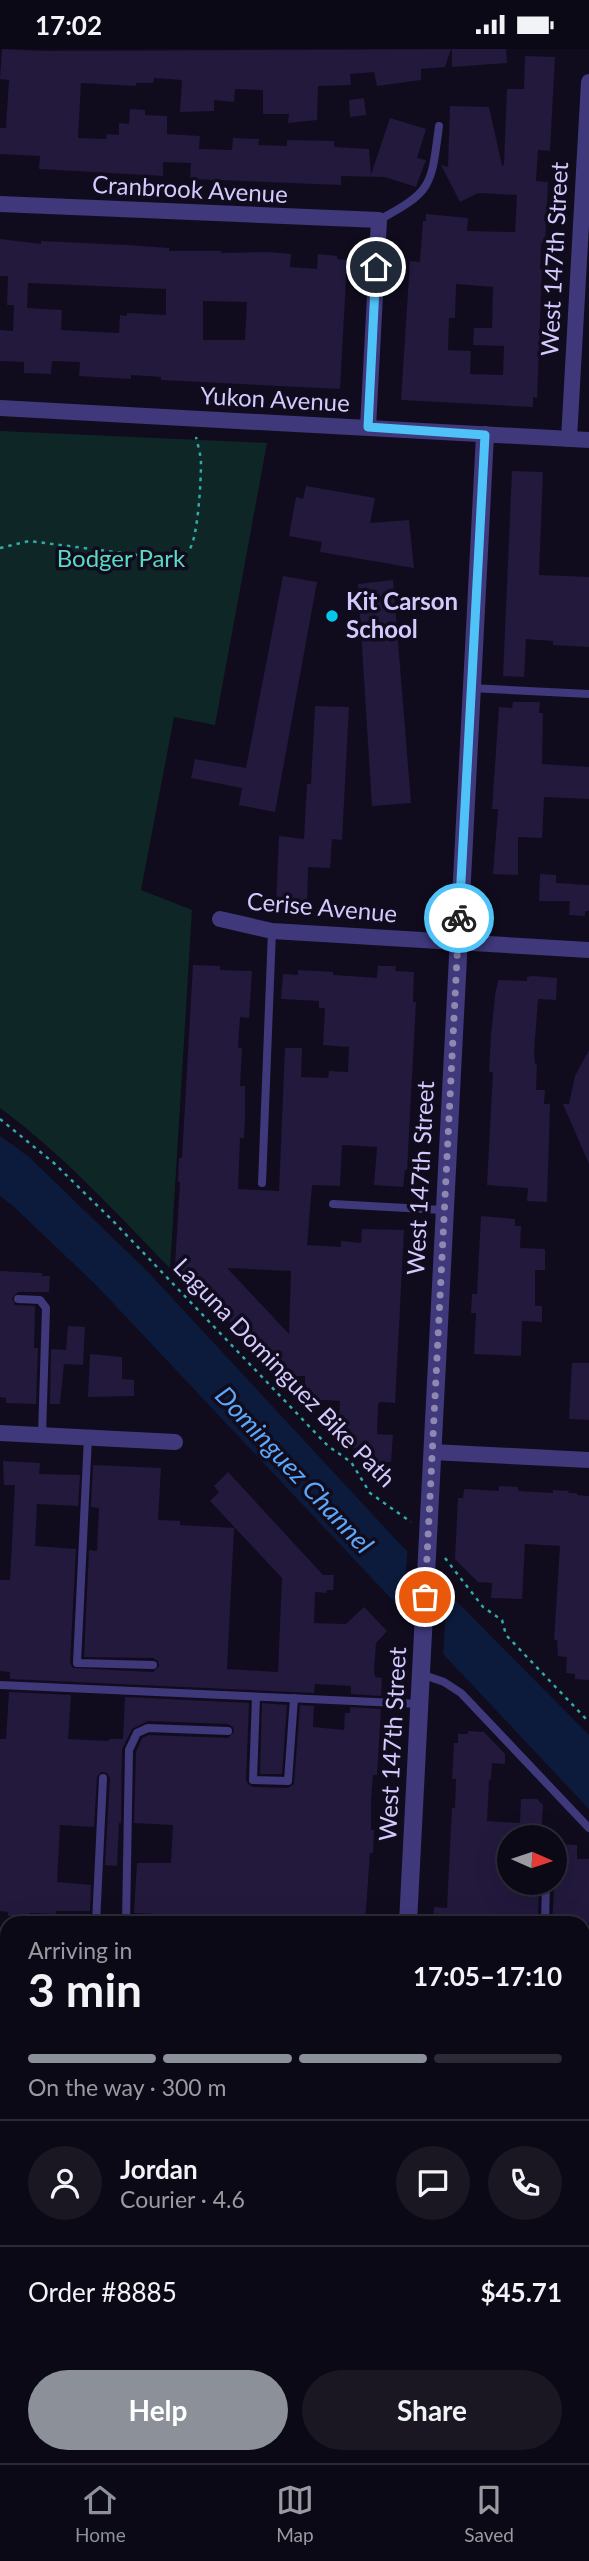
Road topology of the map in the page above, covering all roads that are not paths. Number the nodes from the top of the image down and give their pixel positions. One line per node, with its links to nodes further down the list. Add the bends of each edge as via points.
1 (589, 82): 8 (street, West 147th Street)
2 (439, 126): 4 (lane, via 433,173 421,195)
3 (0, 204): 4 (street, Cranbrook Avenue)
4 (379, 221): 6 (street)
5 (0, 408): 6 (street, Yukon Avenue)
6 (368, 427): 7 (street, Yukon Avenue)
7 (485, 435): 8 (street, Yukon Avenue); 10 (street, West 147th Street)
8 (569, 439): 9 (street, Yukon Avenue)
9 (589, 440)
10 (471, 688): 11 (lane); 14 (street, West 147th Street)
11 (589, 694)
12 (220, 919): 13 (street, Cerise Avenue)
13 (272, 931): 14 (street, Cerise Avenue); 16 (lane)
14 (458, 942): 15 (street, Cerise Avenue); 18 (street, West 147th Street)
15 (588, 951)
16 (262, 1183)
17 (333, 1204): 18 (lane)
18 (443, 1210): 24 (street, West 147th Street)
19 (18, 1299): 21 (lane, via 40,1300 46,1308)
20 (0, 1433): 21 (street)
21 (42, 1435): 22 (street)
22 (88, 1437): 23 (street); 26 (lane, via 77,1663)
23 (175, 1441)
24 (432, 1452): 25 (street); 27 (street, West 147th Street)
25 (589, 1460)
26 (153, 1665)
27 (421, 1674): 31 (street, West 147th Street); 34 (lane, via 461,1693)
28 (0, 1685): 29 (lane)
29 (256, 1697): 30 (lane); 30 (lane, via 254,1780 288,1781)
30 (294, 1698): 31 (lane)
31 (419, 1704): 38 (street, West 147th Street)
32 (228, 1731): 37 (lane, via 148,1728 137,1733 129,1750)
33 (103, 1779): 36 (lane)
34 (589, 1828)
35 (546, 1895): 39 (lane)
36 (96, 1916)
37 (126, 1916)
38 (408, 1916)
39 (545, 1916)

